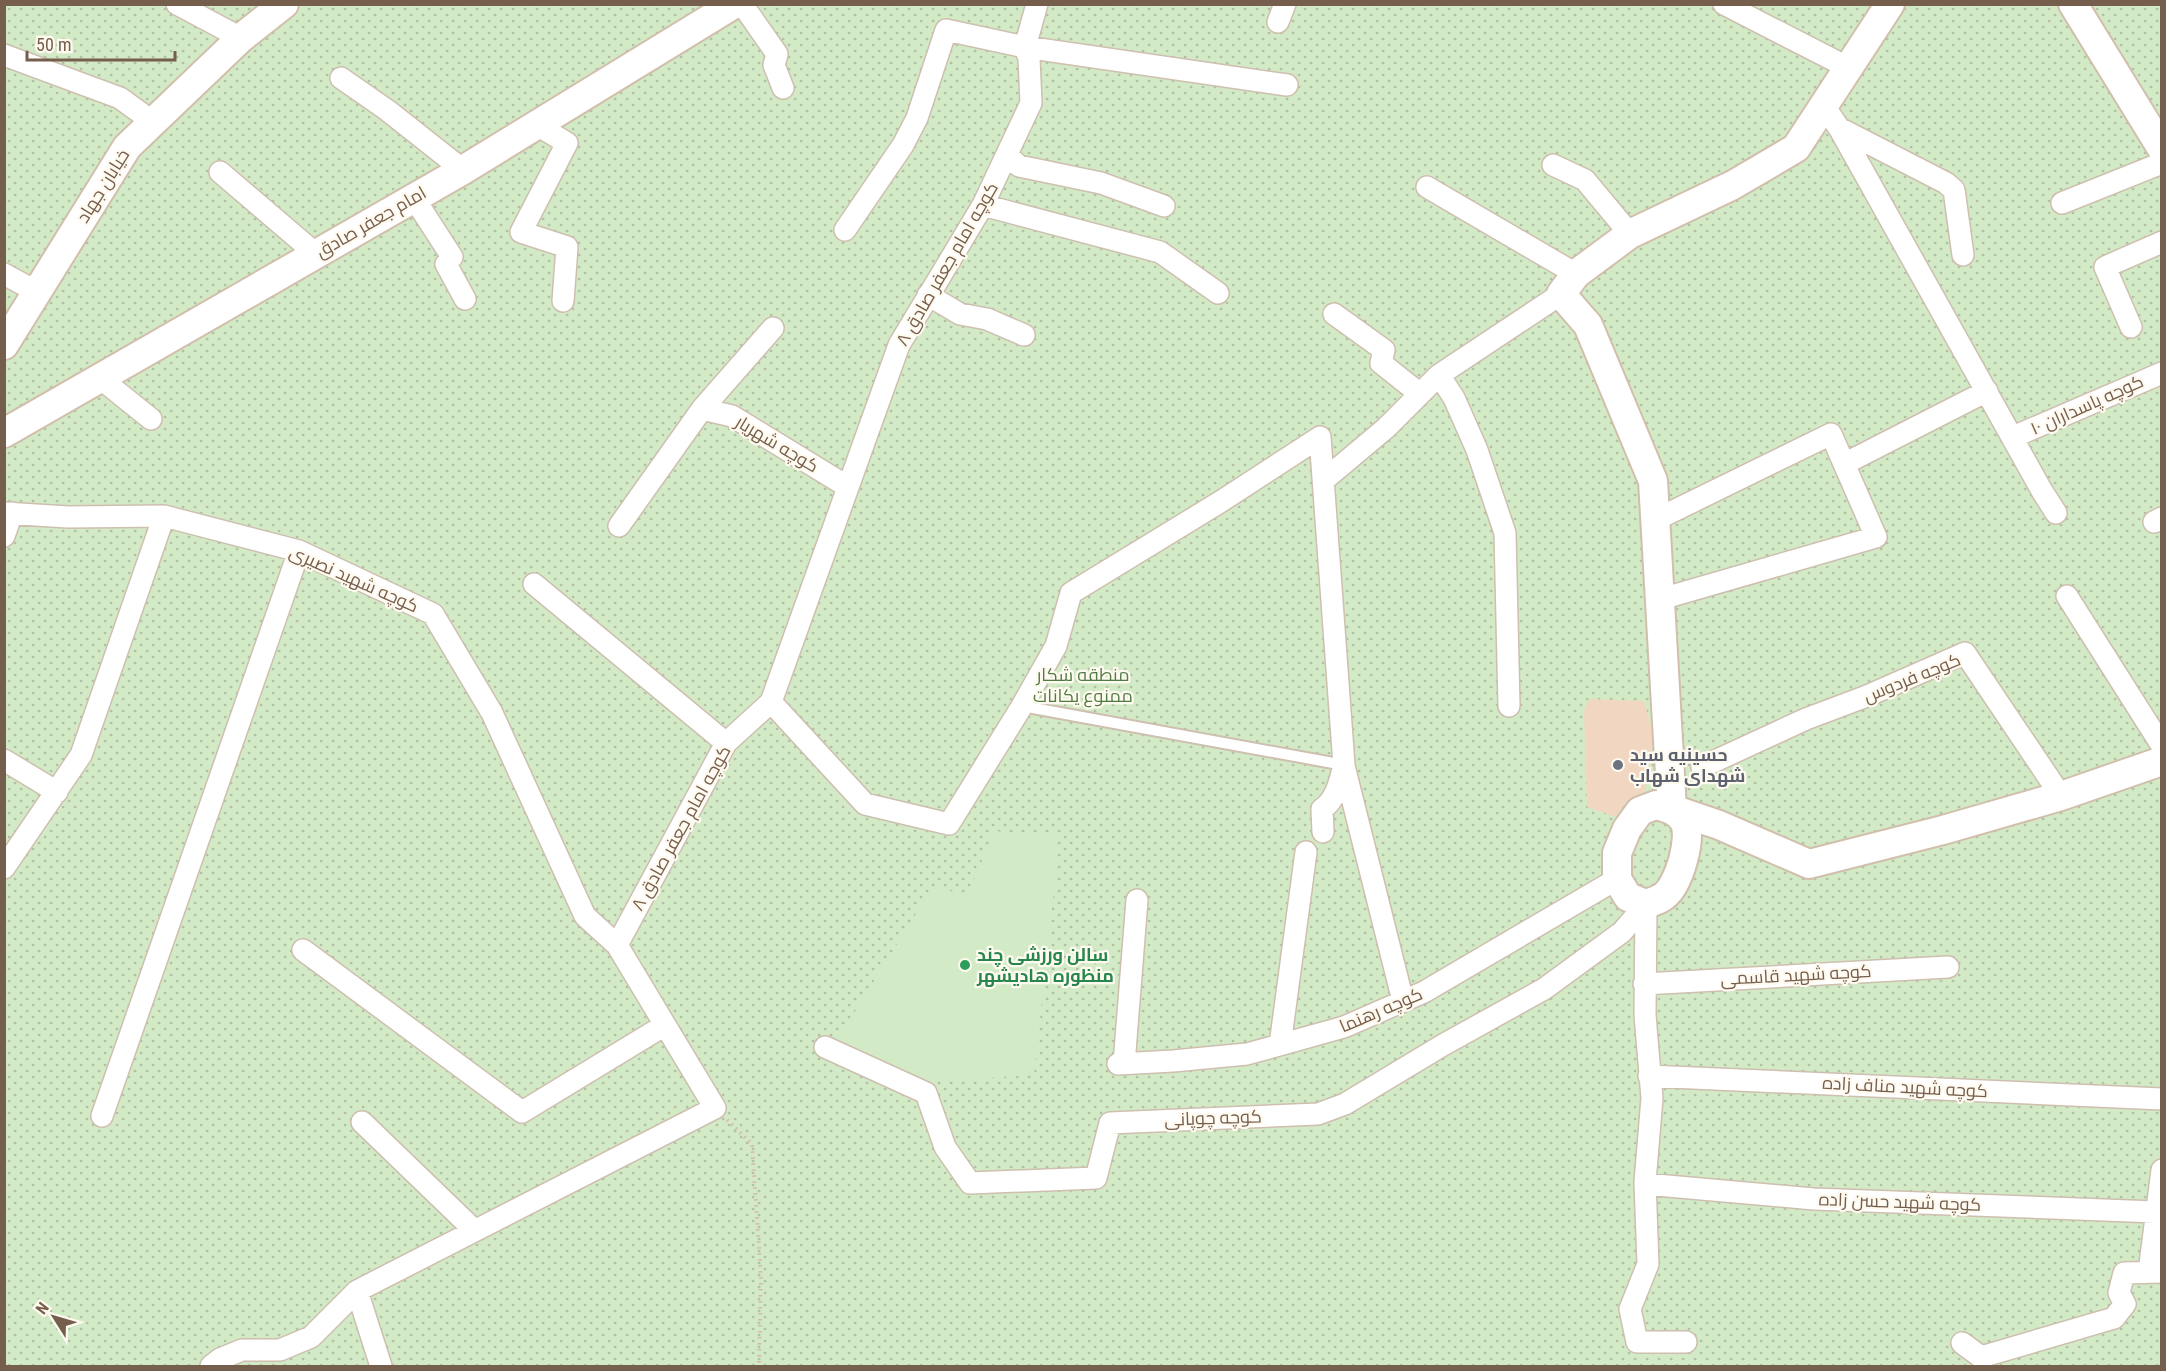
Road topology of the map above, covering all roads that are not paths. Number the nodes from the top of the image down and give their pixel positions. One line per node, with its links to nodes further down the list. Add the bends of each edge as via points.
1 (177, 4): 9 (street)
2 (284, 4): 10 (main road, خیابان جهاد)
3 (734, 4): 19 (main road, امام جعفر صادق)
4 (742, 4): 16 (street, via 777,54 774,65)
5 (1037, 4): 11 (street, کوچه امام جعفر صادق ۸)
6 (1724, 4): 13 (street)
7 (1890, 4): 13 (main road)
8 (2073, 4): 20 (main road)
9 (207, 11): 10 (street)
10 (241, 38): 18 (main road, خیابان جهاد)
11 (1025, 48): 15 (street); 21 (street, کوچه امام جعفر صادق ۸, via 1031,103); 31 (street, via 946,30 917,118)
12 (4, 55): 18 (street, via 120,98)
13 (1849, 68): 17 (main road)
14 (340, 78): 24 (street)
15 (1287, 85)
16 (783, 88)
17 (1831, 117): 32 (main road, via 1796,148 1733,185); 35 (street, via 1954,190); 51 (street)
18 (153, 122): 38 (main road, خیابان جهاد, via 126,147)
19 (537, 125): 24 (main road, امام جعفر صادق); 42 (street, via 567,143 521,232 567,247)
20 (2162, 149)
21 (1007, 155): 29 (street, کوچه امام جعفر صادق ۸); 30 (street, via 1019,166 1101,183)
22 (2162, 164): 28 (street)
23 (1553, 165): 32 (street, via 1585,180)
24 (463, 170): 27 (main road, امام جعفر صادق)
25 (220, 172): 34 (street)
26 (1427, 188): 37 (street)
27 (414, 198): 34 (main road, امام جعفر صادق); 41 (street, via 452,257 446,264)
28 (2062, 203)
29 (982, 205): 39 (street, via 1160,252); 40 (street, کوچه امام جعفر صادق ۸)
30 (1164, 206)
31 (845, 230)
32 (1630, 234): 37 (main road)
33 (2162, 242): 44 (street, via 2105,267)
34 (316, 254): 50 (main road, امام جعفر صادق)
35 (1963, 255)
36 (4, 274): 38 (street)
37 (1568, 284): 49 (street); 63 (main road, via 1653,482)
38 (37, 292): 47 (main road, خیابان جهاد)
39 (1218, 293)
40 (928, 295): 46 (street, via 960,314 987,319); 59 (street, کوچه امام جعفر صادق ۸, via 899,345)
41 (465, 298)
42 (563, 301)
43 (1334, 314): 52 (street, via 1384,350 1381,363)
44 (2131, 327)
45 (773, 328): 53 (street)
46 (1024, 335)
47 (4, 345)
48 (2162, 373): 56 (street, کوچه پاسداران ۱۰)
49 (1439, 375): 52 (street); 72 (street, via 1477,450 1505,533)
50 (100, 378): 54 (street); 55 (main road, امام جعفر صادق)
51 (1987, 391): 56 (street); 57 (street)
52 (1420, 394): 58 (street)
53 (702, 409): 59 (street, کوچه شهریار, via 732,416); 64 (street)
54 (151, 419)
55 (4, 433)
56 (2013, 437): 61 (street)
57 (1844, 464): 63 (street, via 1831,434); 69 (street, via 1876,537)
58 (1323, 480): 71 (street, via 1320,437 1071,593 1056,646); 77 (street)
59 (848, 487): 70 (street, کوچه امام جعفر صادق ۸)
60 (8, 513): 62 (street, کوچه شهید نصیری); 65 (street)
61 (2056, 513)
62 (164, 516): 66 (street, کوچه شهید نصیری); 79 (street, via 81,755)
63 (1655, 520): 69 (main road)
64 (619, 526)
65 (4, 536)
66 (299, 551): 88 (street, کوچه شهید نصیری, via 433,614 492,712 585,916); 98 (street)
67 (534, 584): 73 (street)
68 (2067, 596): 74 (street)
69 (1661, 599): 81 (main road)
70 (771, 702): 71 (street, via 864,804 949,824); 73 (street, کوچه امام جعفر صادق ۸)
71 (1022, 706): 77 (lane)
72 (1509, 706)
73 (726, 743): 88 (street, کوچه امام جعفر صادق ۸)
74 (2162, 746)
75 (4, 760): 79 (street)
76 (2162, 761): 80 (main road)
77 (1344, 765): 82 (street, via 1340,784 1329,805 1322,809); 92 (street)
78 (1702, 766): 80 (street, کوچه فردوس, via 1965,653)
79 (57, 792): 84 (street)
80 (2061, 796): 81 (main road, via 1809,864)
81 (1672, 809): 85 (main road, via 1656,805 1641,811 1627,828 1617,853); 87 (main road, via 1684,822 1684,860 1665,896)
82 (1323, 832)
83 (1306, 852): 94 (street)
84 (4, 868)
85 (1617, 879): 87 (main road, via 1628,897); 92 (street, کوچه رهنما)
86 (1137, 900): 94 (street, کوچه رهنما, via 1121,1064 1246,1054)
87 (1646, 904): 91 (street); 95 (street, کوچه چوپانی, via 1622,932 1544,989 1345,1104 1318,1114 1110,1123 1096,1178 970,1183 945,1147 926,1093)
88 (617, 945): 93 (street)
89 (303, 950): 93 (street, via 522,1112)
90 (1948, 966): 91 (street, کوچه شهید قاسمی)
91 (1644, 984): 96 (street)
92 (1403, 1001): 94 (street, کوچه رهنما, via 1344,1027)
93 (665, 1025): 103 (street, via 714,1108)
94 (1280, 1045)
95 (825, 1047)
96 (1649, 1076): 97 (street, کوچه شهید مناف زاده); 101 (street, via 1652,1098)
97 (2162, 1099)
98 (102, 1116)
99 (362, 1122): 103 (street)
100 (2162, 1170): 102 (street)
101 (1645, 1184): 102 (street, کوچه شهید حسن زاده, via 1814,1199); 106 (street, via 1648,1264 1630,1309 1637,1342)
102 (2156, 1212): 104 (street)
103 (474, 1230): 105 (street)
104 (2155, 1272): 107 (street, via 2124,1273 2119,1293 2125,1304 2114,1318 1981,1357)
105 (357, 1291): 108 (street, via 311,1336 280,1350 242,1350); 109 (street)
106 (1686, 1342)
107 (1962, 1343)
108 (211, 1366)
109 (381, 1366)

